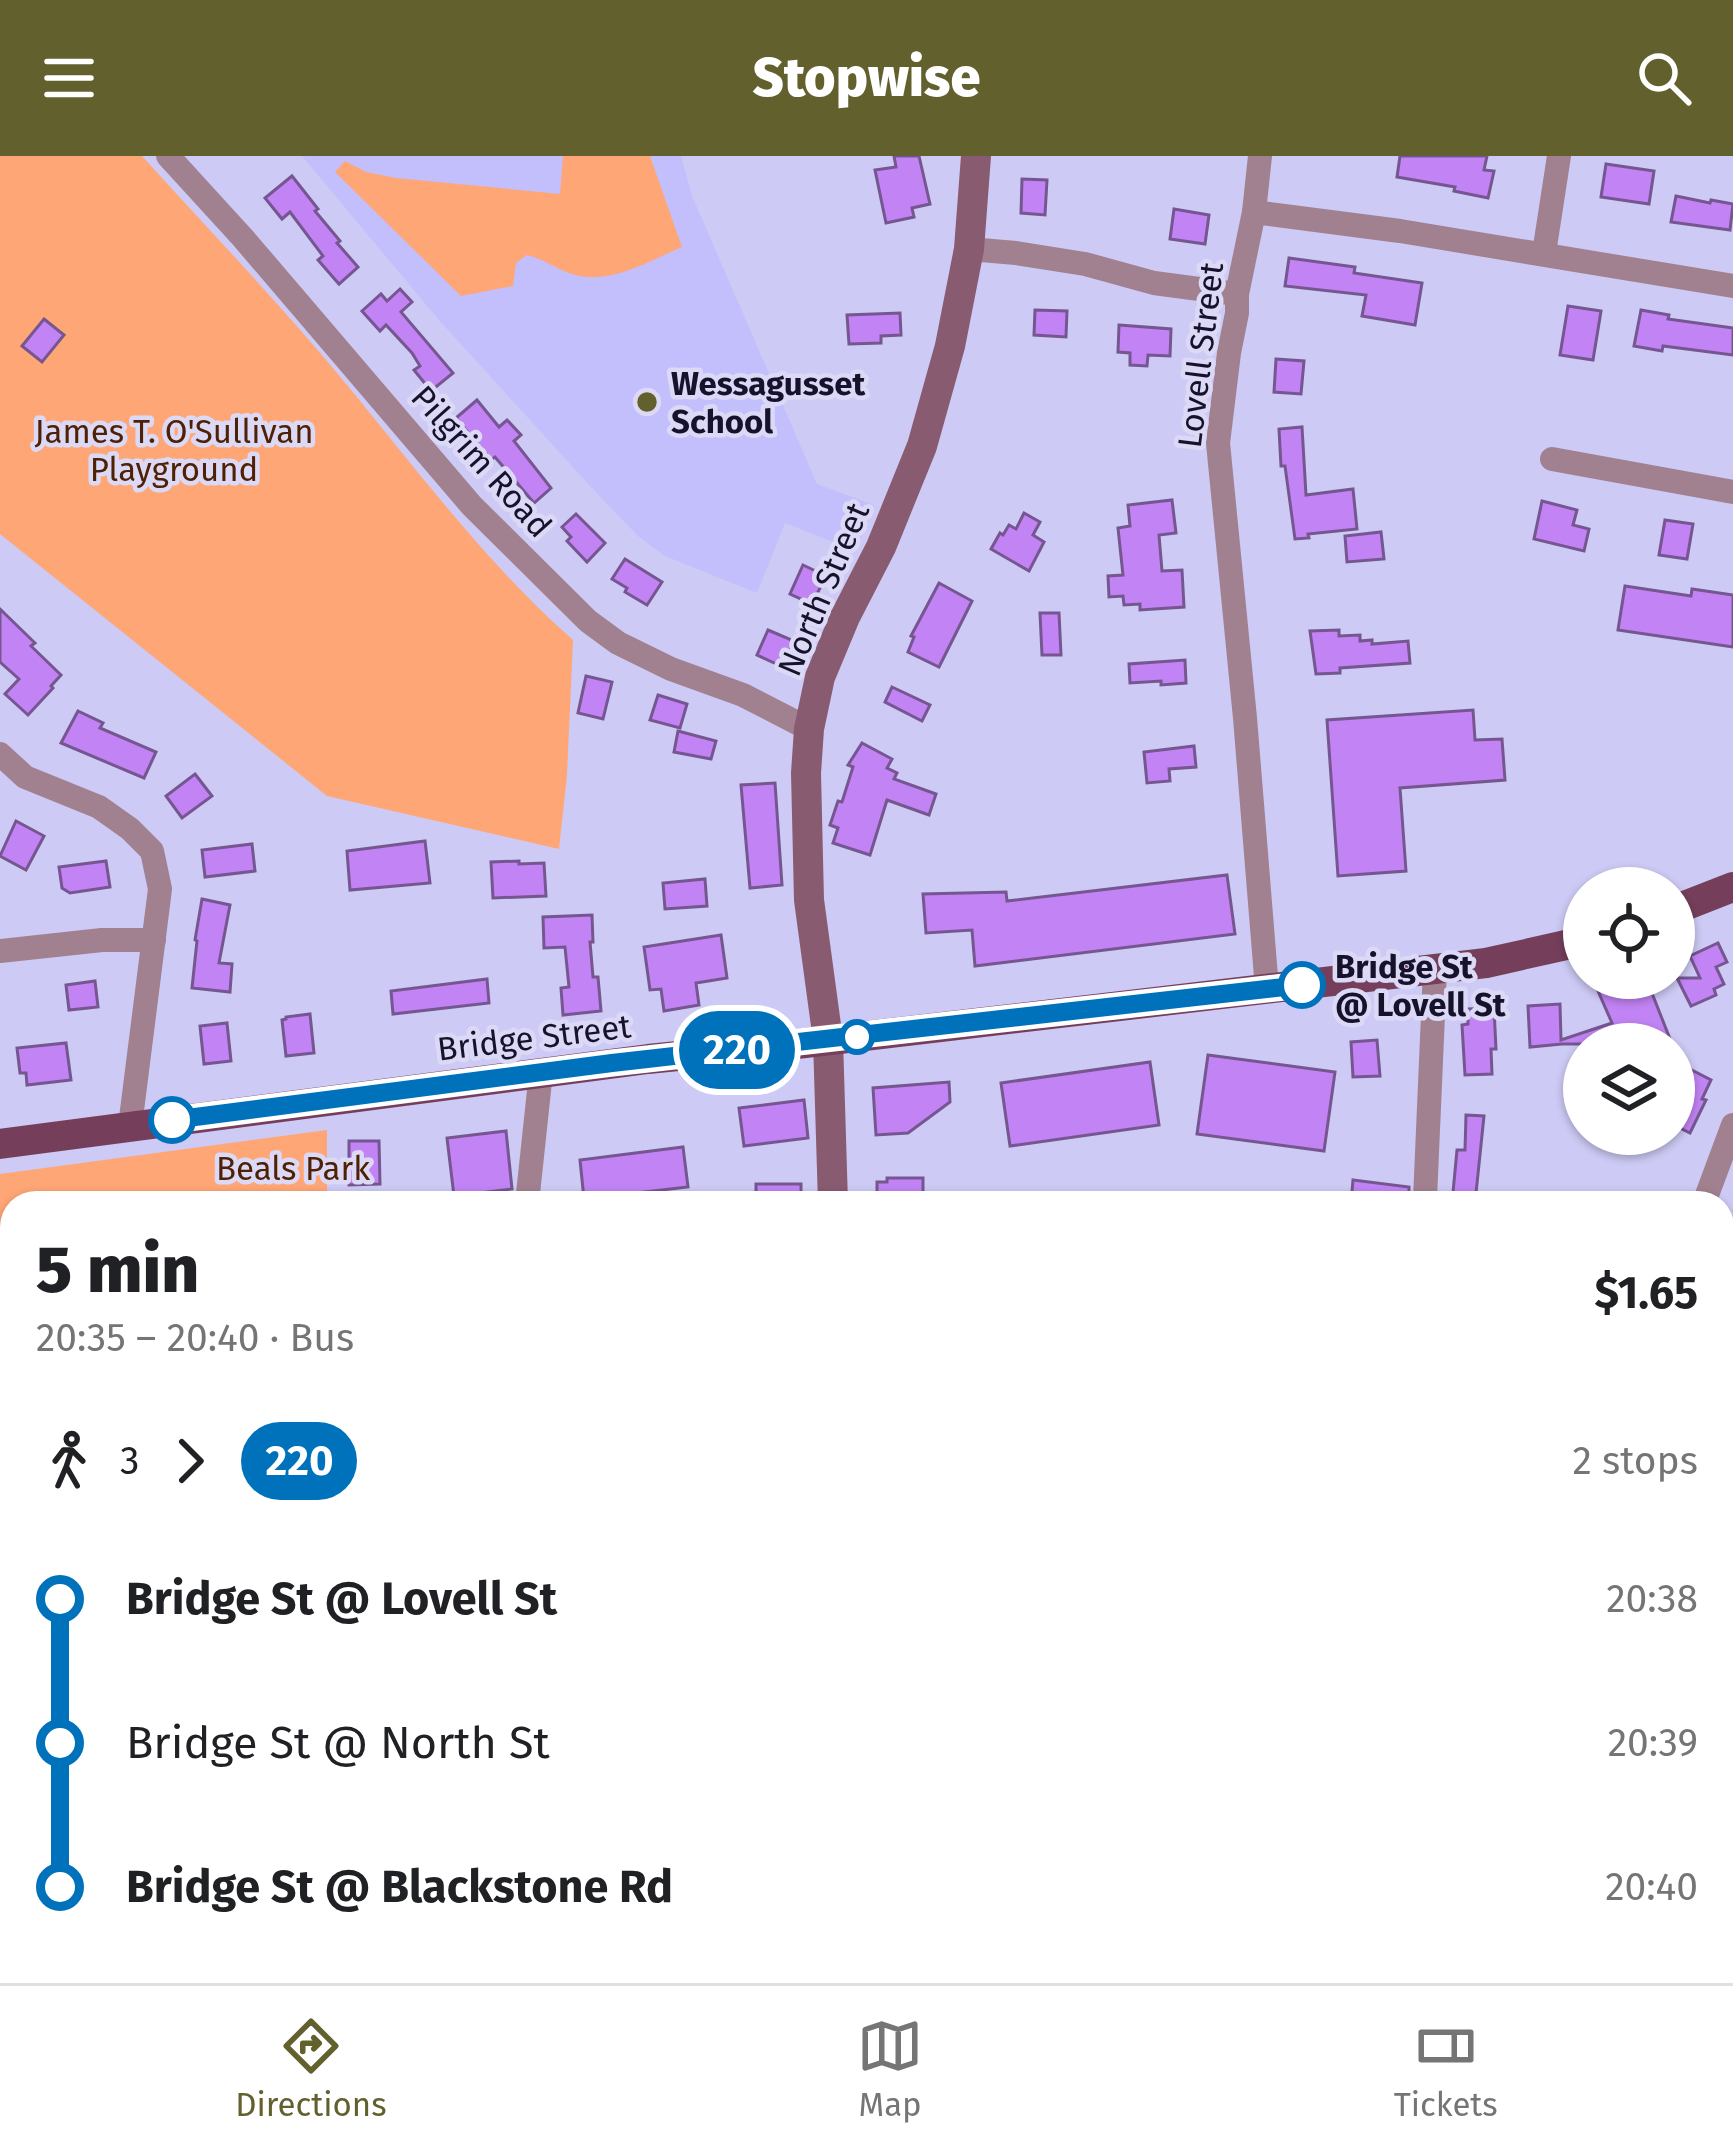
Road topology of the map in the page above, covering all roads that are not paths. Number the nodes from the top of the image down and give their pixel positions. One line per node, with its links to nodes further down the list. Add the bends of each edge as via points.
1 (168, 156): 12 (street, Pilgrim Road, via 472,506 588,621 619,644)
2 (976, 156): 6 (street, North Street)
3 (1260, 156): 5 (street, Lovell Street)
4 (1559, 156): 7 (street)
5 (1254, 212): 7 (street); 9 (street, Lovell Street)
6 (969, 249): 9 (street); 12 (street, North Street, via 922,446 820,677)
7 (1544, 253): 8 (street)
8 (1733, 286)
9 (1237, 294): 20 (street, Lovell Street, via 1218,443)
10 (1552, 459): 11 (street)
11 (1733, 492)
12 (809, 729): 21 (street, North Street, via 809,900)
13 (0, 754): 16 (street, via 25,777 99,807 152,851 160,889)
14 (1733, 886): 15 (main road)
15 (1695, 901)
16 (154, 940): 18 (street); 24 (street)
17 (1563, 945): 19 (main road, Bridge Street)
18 (0, 951)
19 (1435, 969): 20 (main road, Bridge Street); 28 (street)
20 (1268, 989): 21 (main road, Bridge Street)
21 (828, 1040): 22 (main road, Bridge Street); 27 (street, North Street)
22 (541, 1072): 24 (main road, Bridge Street); 26 (street)
23 (1733, 1124): 29 (street)
24 (130, 1126): 25 (main road, Bridge Street)
25 (0, 1144)
26 (528, 1191)
27 (832, 1191)
28 (1425, 1191)
29 (1708, 1191)

